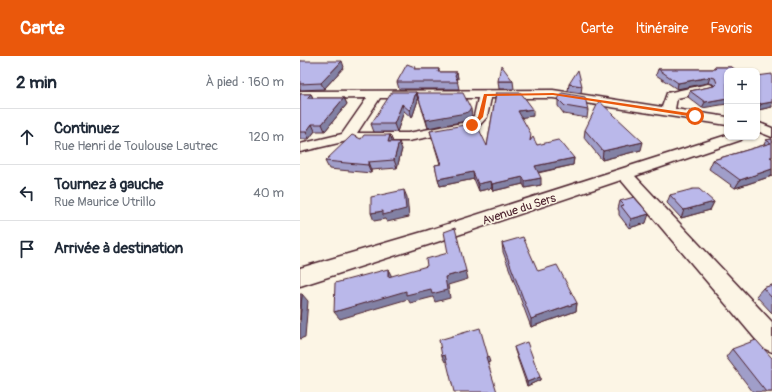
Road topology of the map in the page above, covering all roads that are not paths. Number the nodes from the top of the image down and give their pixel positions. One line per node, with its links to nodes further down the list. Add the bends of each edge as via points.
1 (708, 88): 5 (street, via 671,96)
2 (486, 94): 4 (street); 5 (street, via 553,94); 8 (street, via 480,117 472,125 408,137)
3 (300, 95): 4 (street)
4 (376, 95): 8 (street)
5 (668, 111): 6 (street)
6 (695, 116): 7 (street); 11 (street, via 710,122 718,131 714,142)
7 (724, 121)
8 (347, 137): 10 (street)
9 (727, 140): 11 (street, Avenue du Sers)
10 (300, 148)
11 (704, 148): 12 (street, Avenue du Sers)
12 (624, 174): 13 (street, Avenue du Sers, via 430,238); 14 (street)
13 (300, 277)
14 (772, 340)

